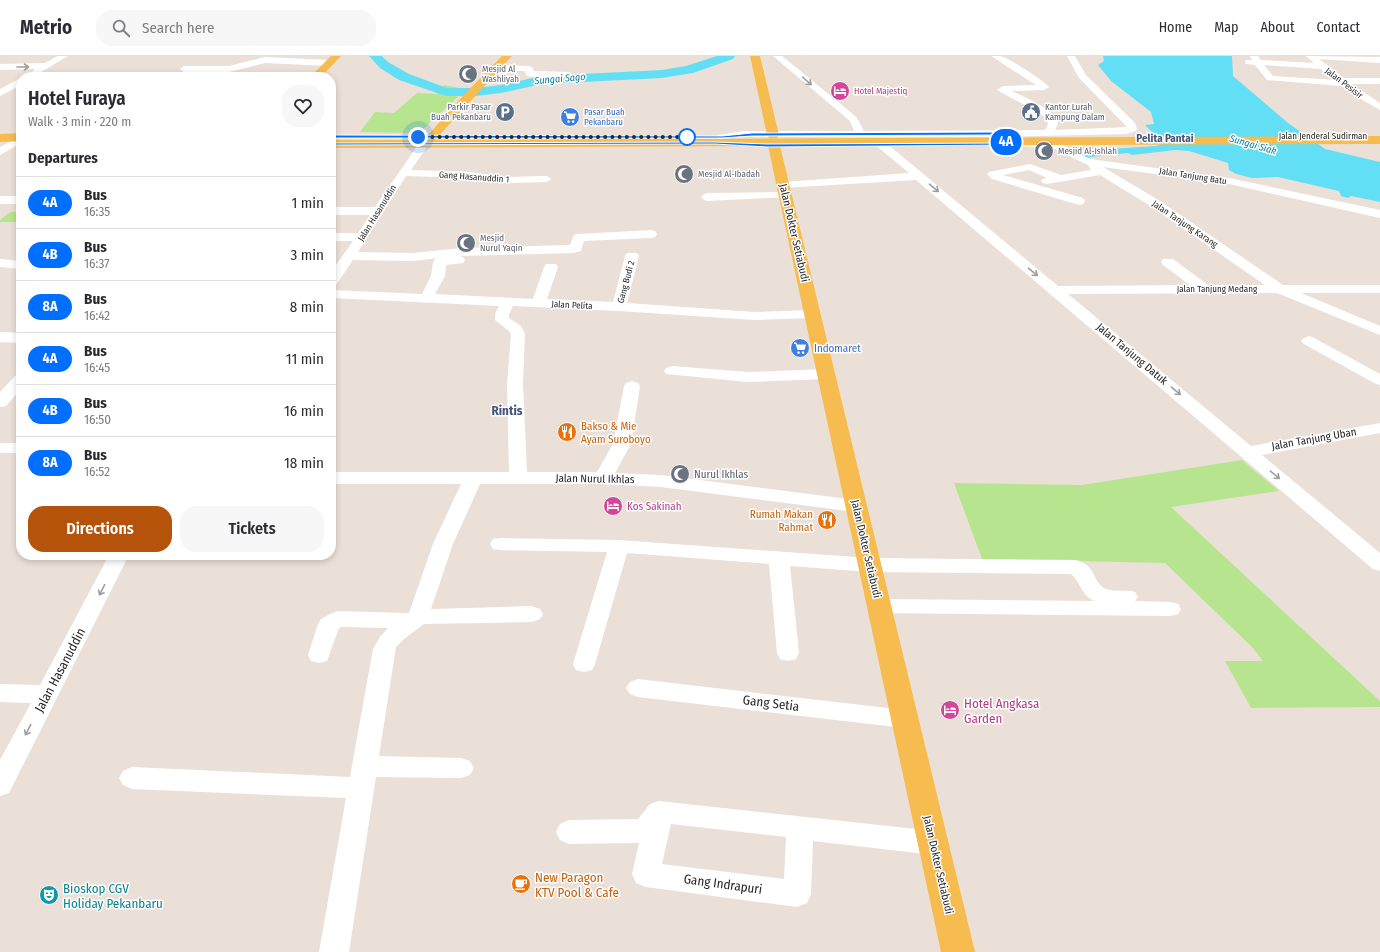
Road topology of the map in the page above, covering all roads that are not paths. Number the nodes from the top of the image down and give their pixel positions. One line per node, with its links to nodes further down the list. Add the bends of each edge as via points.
1 (64, 56): 14 (street)
2 (508, 56): 17 (main road)
3 (755, 56): 37 (main road, Jalan Dokter Setiabudi)
4 (777, 56): 31 (street, one-way to 31, via 854,120)
5 (997, 56): 30 (street, via 1044,87 1002,90 1049,115 1053,121)
6 (1071, 56): 30 (street, via 1082,76 1133,128 1126,131)
7 (1244, 56): 12 (street, via 1247,61)
8 (1310, 56): 18 (street, Jalan Pesisir)
9 (1317, 56): 10 (street)
10 (1358, 57): 13 (street)
11 (332, 59): 16 (street, via 265,60); 21 (main road)
12 (1256, 60): 18 (street); 24 (street, via 1267,76 1272,78)
13 (1380, 60)
14 (46, 66): 15 (street, one-way to 14); 20 (street)
15 (0, 67)
16 (234, 67): 16 (street, via 209,60 184,69 229,69)
17 (497, 68): 22 (street, via 528,69 531,74); 39 (main road)
18 (1324, 68): 19 (street); 24 (street, Jalan Pesisir)
19 (1341, 69)
20 (36, 72)
21 (320, 72)
22 (569, 75)
23 (1380, 81): 24 (street)
24 (1343, 82): 27 (street, Jalan Pesisir)
25 (16, 84): 26 (street)
26 (0, 93)
27 (1360, 95): 28 (street); 29 (street, Jalan Pesisir)
28 (1380, 95)
29 (1380, 107)
30 (1049, 132): 32 (street)
31 (860, 134): 32 (street); 37 (street)
32 (999, 134): 42 (street)
33 (336, 136): 39 (main road, Jalan Jenderal Sudirman)
34 (1380, 136): 37 (main road, Jalan Jenderal Sudirman)
35 (0, 138): 40 (main road)
36 (726, 140): 37 (main road, Jalan Jenderal Sudirman); 37 (street); 39 (main road, Jalan Jenderal Sudirman)
37 (764, 140): 38 (main road, Jalan Jenderal Sudirman); 43 (street, Jalan Tanjung Batu); 52 (main road, Jalan Dokter Setiabudi)
38 (1380, 140)
39 (428, 141): 41 (main road, Jalan Jenderal Sudirman); 47 (street, Jalan Hasanuddin)
40 (14, 142): 44 (street)
41 (336, 144)
42 (1008, 144): 43 (street, Jalan Tanjung Batu); 45 (street, Jalan Tanjung Batu, via 1057,146)
43 (882, 145): 48 (street, Jalan Tanjung Datuk)
44 (0, 152)
45 (1084, 160): 46 (street, Jalan Tanjung Karang); 59 (street, Jalan Tanjung Batu, via 1229,181)
46 (1102, 171): 49 (street); 74 (street, Jalan Tanjung Karang, via 1156,204)
47 (402, 173): 50 (street, Gang Hasanuddin 1); 58 (street, Jalan Hasanuddin)
48 (920, 176): 52 (street); 73 (street, Jalan Tanjung Datuk, one-way to 73)
49 (1058, 178): 51 (street); 51 (street, via 1030,167 993,174)
50 (545, 179)
51 (1027, 186): 56 (street)
52 (785, 190): 53 (street); 80 (main road, Jalan Dokter Setiabudi)
53 (707, 197)
54 (0, 200): 55 (street)
55 (16, 200)
56 (1079, 201)
57 (336, 211): 58 (street)
58 (377, 211): 62 (street, Jalan Hasanuddin)
59 (1380, 214)
60 (651, 234): 63 (street, via 578,238 576,248 573,249 462,252 410,257)
61 (336, 237): 62 (street)
62 (362, 237): 63 (street, Jalan Hasanuddin)
63 (350, 256): 70 (street, Jalan Hasanuddin)
64 (632, 256): 79 (street, Gang Budi 2)
65 (464, 260): 76 (street, via 440,262 438,276)
66 (1168, 262): 71 (street)
67 (2, 264): 68 (street)
68 (16, 265)
69 (551, 267): 78 (street)
70 (336, 275)
71 (1204, 289): 73 (street, Jalan Tanjung Medang); 74 (street, Jalan Tanjung Medang)
72 (1380, 289): 74 (street, Jalan Tanjung Medang)
73 (1055, 290): 94 (street, Jalan Tanjung Datuk, one-way to 94)
74 (1281, 290): 81 (street)
75 (336, 294): 76 (street, Jalan Pelita)
76 (427, 298): 77 (street, Jalan Pelita)
77 (508, 302): 78 (street, Jalan Pelita); 98 (street, via 502,320 516,329 518,334 515,384)
78 (539, 303): 79 (street, Jalan Pelita)
79 (619, 307): 80 (street, Jalan Pelita, via 755,316)
80 (813, 314): 86 (main road, Jalan Dokter Setiabudi)
81 (1380, 331)
82 (0, 337): 83 (street)
83 (16, 338)
84 (1309, 341): 87 (street)
85 (672, 372): 86 (street, via 748,377)
86 (826, 374): 99 (main road, Jalan Dokter Setiabudi)
87 (1380, 380)
88 (16, 384): 90 (street)
89 (632, 386): 97 (street, via 622,444)
90 (0, 402)
91 (1377, 431): 94 (street, Jalan Tanjung Uban)
92 (0, 448): 93 (street)
93 (16, 448)
94 (1248, 452): 104 (street, Jalan Tanjung Datuk, one-way to 104)
95 (336, 478): 96 (street, Jalan Nurul Ikhlas)
96 (473, 478): 98 (street, Jalan Nurul Ikhlas); 110 (street, via 443,544)
97 (603, 478): 98 (street, Jalan Nurul Ikhlas); 99 (street, Jalan Nurul Ikhlas, via 660,480)
98 (518, 479)
99 (856, 506): 105 (main road, Jalan Dokter Setiabudi)
100 (500, 544): 101 (street)
101 (619, 546): 102 (street); 113 (street)
102 (779, 559): 105 (street); 111 (street)
103 (116, 560): 116 (street, Jalan Hasanuddin, one-way to 116)
104 (1380, 564)
105 (870, 565): 106 (street, via 1076,567 1084,573 1097,594); 107 (main road, Jalan Dokter Setiabudi)
106 (1127, 597)
107 (879, 606): 108 (street); 117 (main road, Jalan Dokter Setiabudi)
108 (1170, 609)
109 (532, 614): 110 (street)
110 (416, 619): 112 (street, via 338,618 329,624); 119 (street, via 393,635 384,649)
111 (788, 653)
112 (318, 655)
113 (584, 664)
114 (638, 688): 117 (street, Gang Setia)
115 (0, 693): 116 (street)
116 (47, 694): 121 (street, Jalan Hasanuddin, one-way to 121)
117 (905, 719): 125 (main road, Jalan Dokter Setiabudi)
118 (461, 768): 119 (street)
119 (362, 777): 120 (street); 126 (street)
120 (132, 778)
121 (0, 785)
122 (659, 812): 123 (street); 123 (street, Gang Indrapuri, via 646,874 797,894); 124 (street, via 649,827 641,830)
123 (800, 828): 125 (street)
124 (569, 832)
125 (934, 842): 127 (main road, Jalan Dokter Setiabudi)
126 (334, 952)
127 (958, 952)

